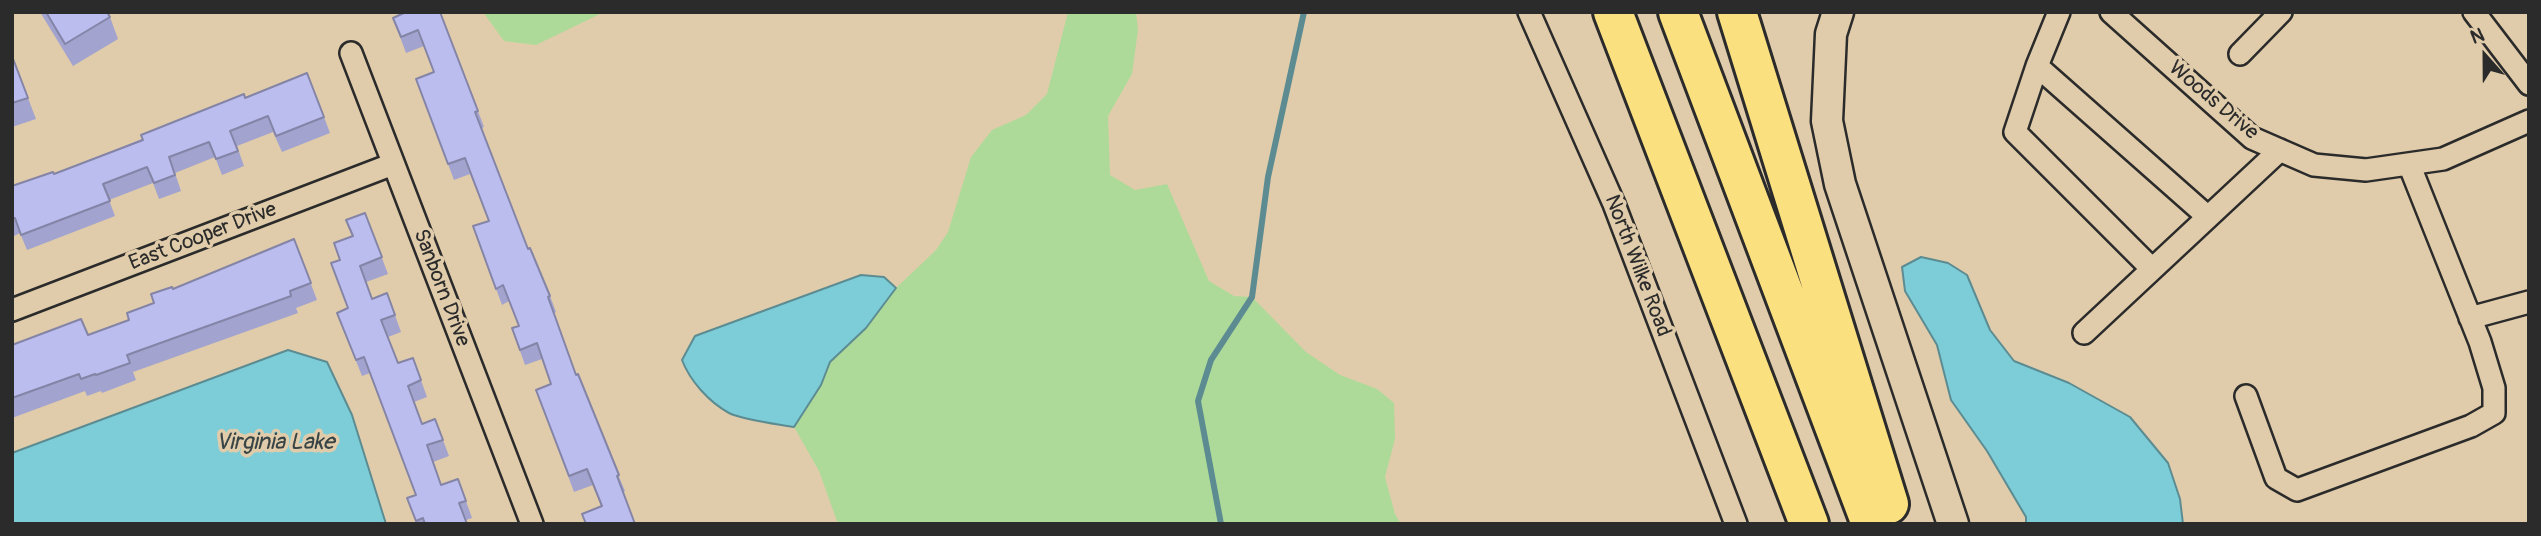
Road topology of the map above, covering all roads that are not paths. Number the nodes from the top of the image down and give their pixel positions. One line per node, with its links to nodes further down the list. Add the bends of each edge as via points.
1 (1529, 12): 28 (street, North Wilke Road, via 1614,204)
2 (1594, 12): 21 (highway)
3 (1613, 12): 21 (highway)
4 (1678, 12): 30 (highway)
5 (1737, 12): 31 (highway, via 1890,507)
6 (1838, 12): 32 (street, via 1831,34 1827,121 1840,184)
7 (2059, 12): 13 (street)
8 (2111, 12): 16 (street, Woods Drive, via 2252,138)
9 (2281, 12): 12 (street)
10 (2474, 12): 14 (street)
11 (351, 52): 17 (street, Sanborn Drive)
12 (2240, 54)
13 (2037, 66): 19 (street); 20 (street, via 2015,132)
14 (2529, 84)
15 (2529, 121): 18 (street, Woods Drive, via 2443,159)
16 (2280, 150): 18 (street, Woods Drive, via 2314,165 2366,170); 19 (street)
17 (393, 164): 23 (street, East Cooper Drive); 27 (street, Sanborn Drive)
18 (2409, 164): 24 (street)
19 (2208, 217): 20 (street)
20 (2152, 269): 25 (street)
21 (1721, 295): 29 (highway)
22 (2529, 302): 24 (street)
23 (12, 310)
24 (2470, 318): 26 (street, via 2494,388 2494,413 2471,426 2297,490 2276,478)
25 (2084, 333)
26 (2246, 396)
27 (532, 524)
28 (1736, 524)
29 (1809, 524)
30 (1871, 524)
31 (1891, 524)
32 (1953, 524)

